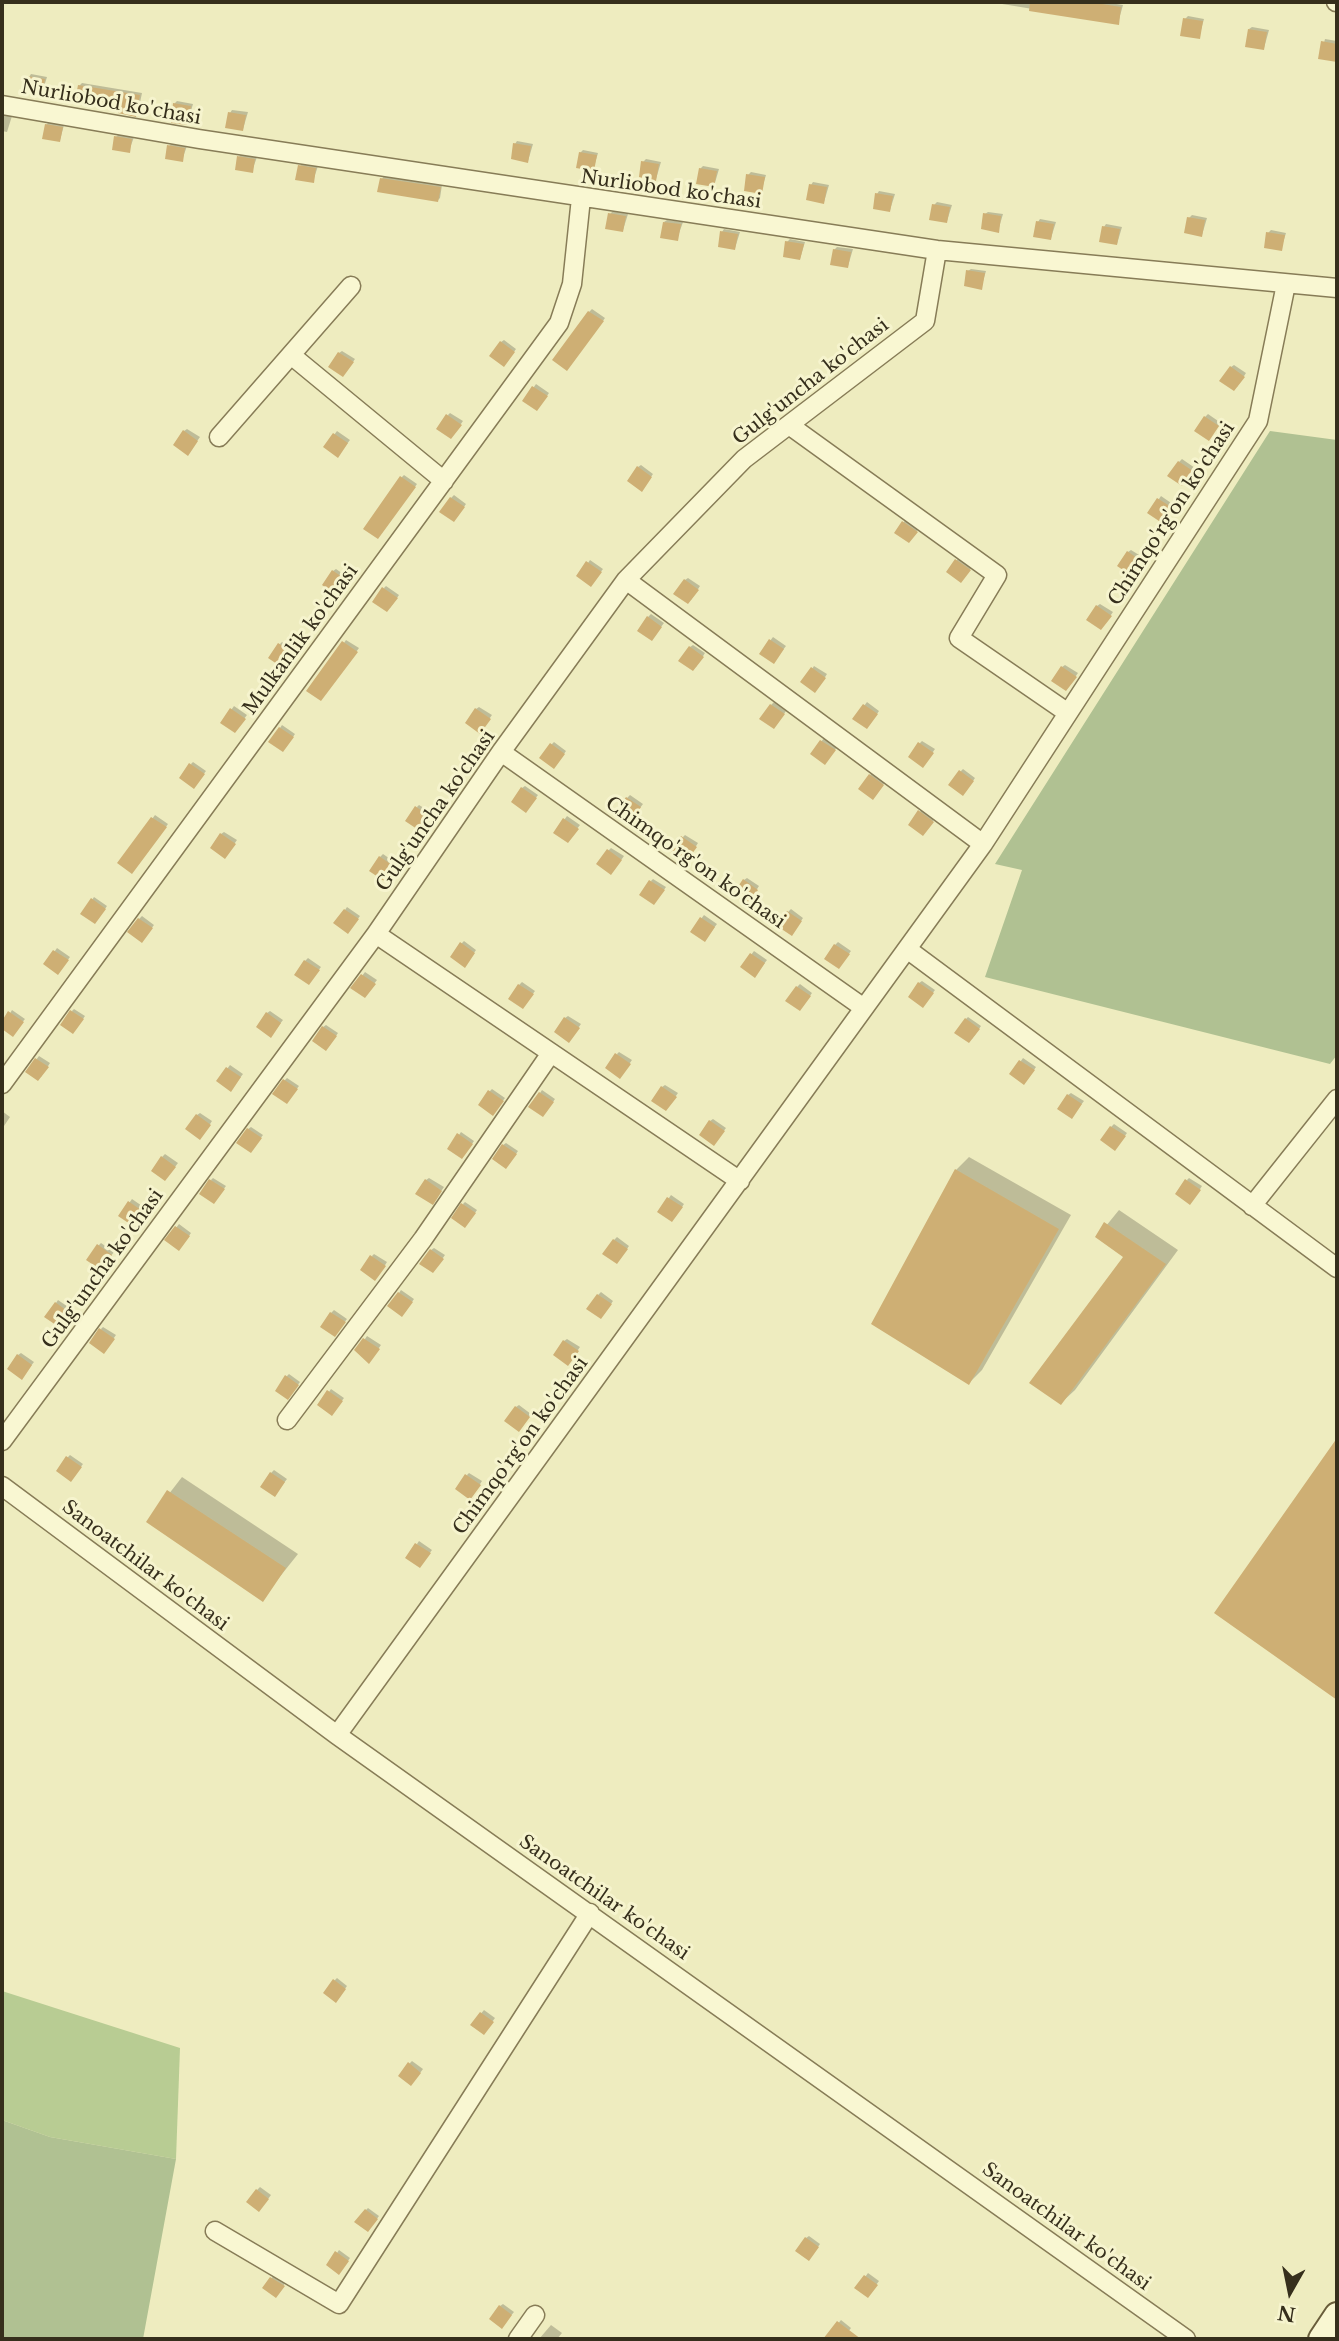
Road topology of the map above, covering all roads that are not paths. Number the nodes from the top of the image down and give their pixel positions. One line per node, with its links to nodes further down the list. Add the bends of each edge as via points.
1 (2, 105): 2 (street, Nurliobod ko'chasi)
2 (581, 198): 3 (street, Nurliobod ko'chasi); 10 (street, Mulkanlik ko'chasi, via 572,284 559,323)
3 (937, 250): 4 (street, Nurliobod ko'chasi); 8 (street, Gulg'uncha ko'chasi, via 925,321)
4 (1286, 284): 6 (street, Nurliobod ko'chasi); 12 (street, Chimqo'rg'on ko'chasi, via 1258,421)
5 (351, 286): 7 (street)
6 (1337, 288)
7 (291, 355): 9 (street); 10 (street)
8 (789, 425): 11 (street, Gulg'uncha ko'chasi, via 744,459); 12 (street, via 997,575 959,638)
9 (219, 438)
10 (443, 481): 19 (street, Mulkanlik ko'chasi)
11 (626, 580): 13 (street, Gulg'uncha ko'chasi); 14 (street)
12 (1068, 713): 14 (street, Chimqo'rg'on ko'chasi)
13 (501, 752): 15 (street, Gulg'uncha ko'chasi); 17 (street, Chimqo'rg'on ko'chasi)
14 (983, 844): 16 (street, Chimqo'rg'on ko'chasi)
15 (376, 934): 18 (street); 26 (street, Gulg'uncha ko'chasi)
16 (907, 949): 17 (street, Chimqo'rg'on ko'chasi); 23 (street)
17 (864, 1008): 22 (street, Chimqo'rg'on ko'chasi)
18 (551, 1053): 22 (street); 25 (street, via 423,1239)
19 (2, 1084)
20 (1337, 1099): 21 (street)
21 (1331, 1120): 23 (street)
22 (740, 1181): 28 (street, Chimqo'rg'on ko'chasi)
23 (1252, 1206): 24 (street)
24 (1337, 1269)
25 (287, 1420)
26 (2, 1441)
27 (2, 1486): 28 (street, Sanoatchilar ko'chasi)
28 (337, 1735): 29 (street, Sanoatchilar ko'chasi)
29 (590, 1913): 30 (street, via 339,2304); 34 (street, Sanoatchilar ko'chasi)
30 (215, 2231)
31 (535, 2315): 33 (street)
32 (1337, 2315): 35 (main road)
33 (518, 2339)
34 (1186, 2339)
35 (1321, 2339)

